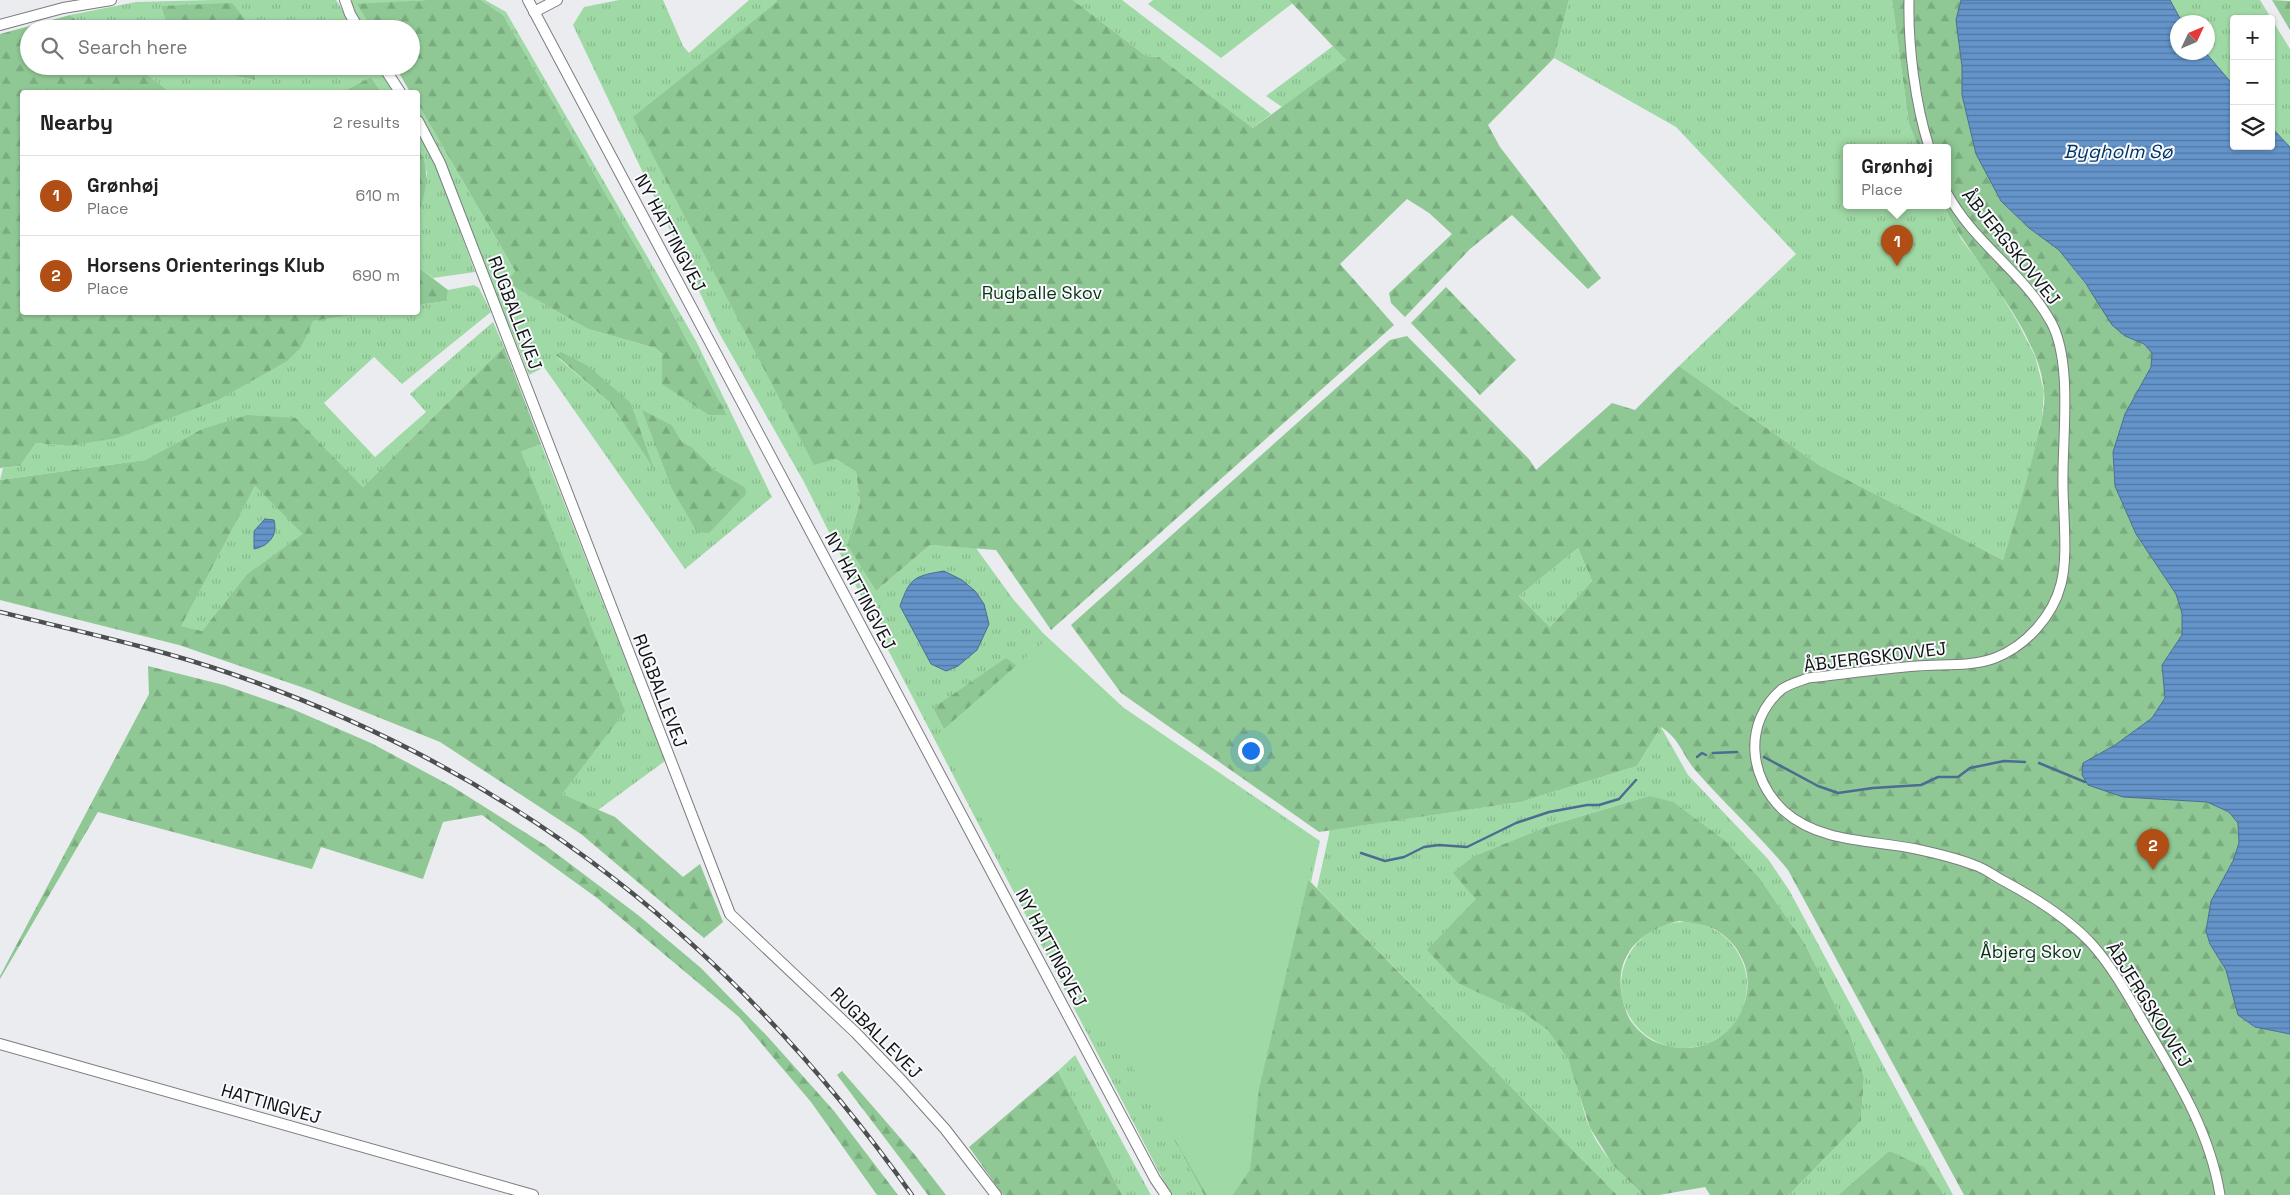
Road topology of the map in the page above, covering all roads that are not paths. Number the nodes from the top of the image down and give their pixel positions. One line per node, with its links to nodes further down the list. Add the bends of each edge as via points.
1 (111, 0): 8 (street, via 63,8)
2 (345, 0): 7 (street)
3 (528, 0): 6 (street, NY HATTINGVEJ)
4 (556, 0): 6 (street)
5 (1909, 0): 12 (street, via 1914,71)
6 (534, 12): 15 (street, NY HATTINGVEJ)
7 (354, 20)
8 (0, 25)
9 (389, 75): 10 (street)
10 (399, 90)
11 (420, 124): 17 (street, RUGBALLEVEJ, via 440,163 730,914 902,1081 945,1129)
12 (1928, 144)
13 (1951, 199): 20 (street, ÅBJERGSKOVVEJ, via 1967,223 2033,297 2051,322 2059,342 2064,390 2064,561 2053,607 2024,640 1992,659 1808,678 1783,688 1758,723 1753,746 1758,773 1784,810 1804,825 1848,840 1917,849 1976,865 2032,896 2067,921 2116,977 2195,1113 2212,1156)
14 (0, 1044): 16 (street, HATTINGVEJ)
15 (1155, 1179): 18 (street); 19 (street, NY HATTINGVEJ)
16 (533, 1195)
17 (996, 1195)
18 (1162, 1195)
19 (1166, 1195)
20 (2220, 1195)

